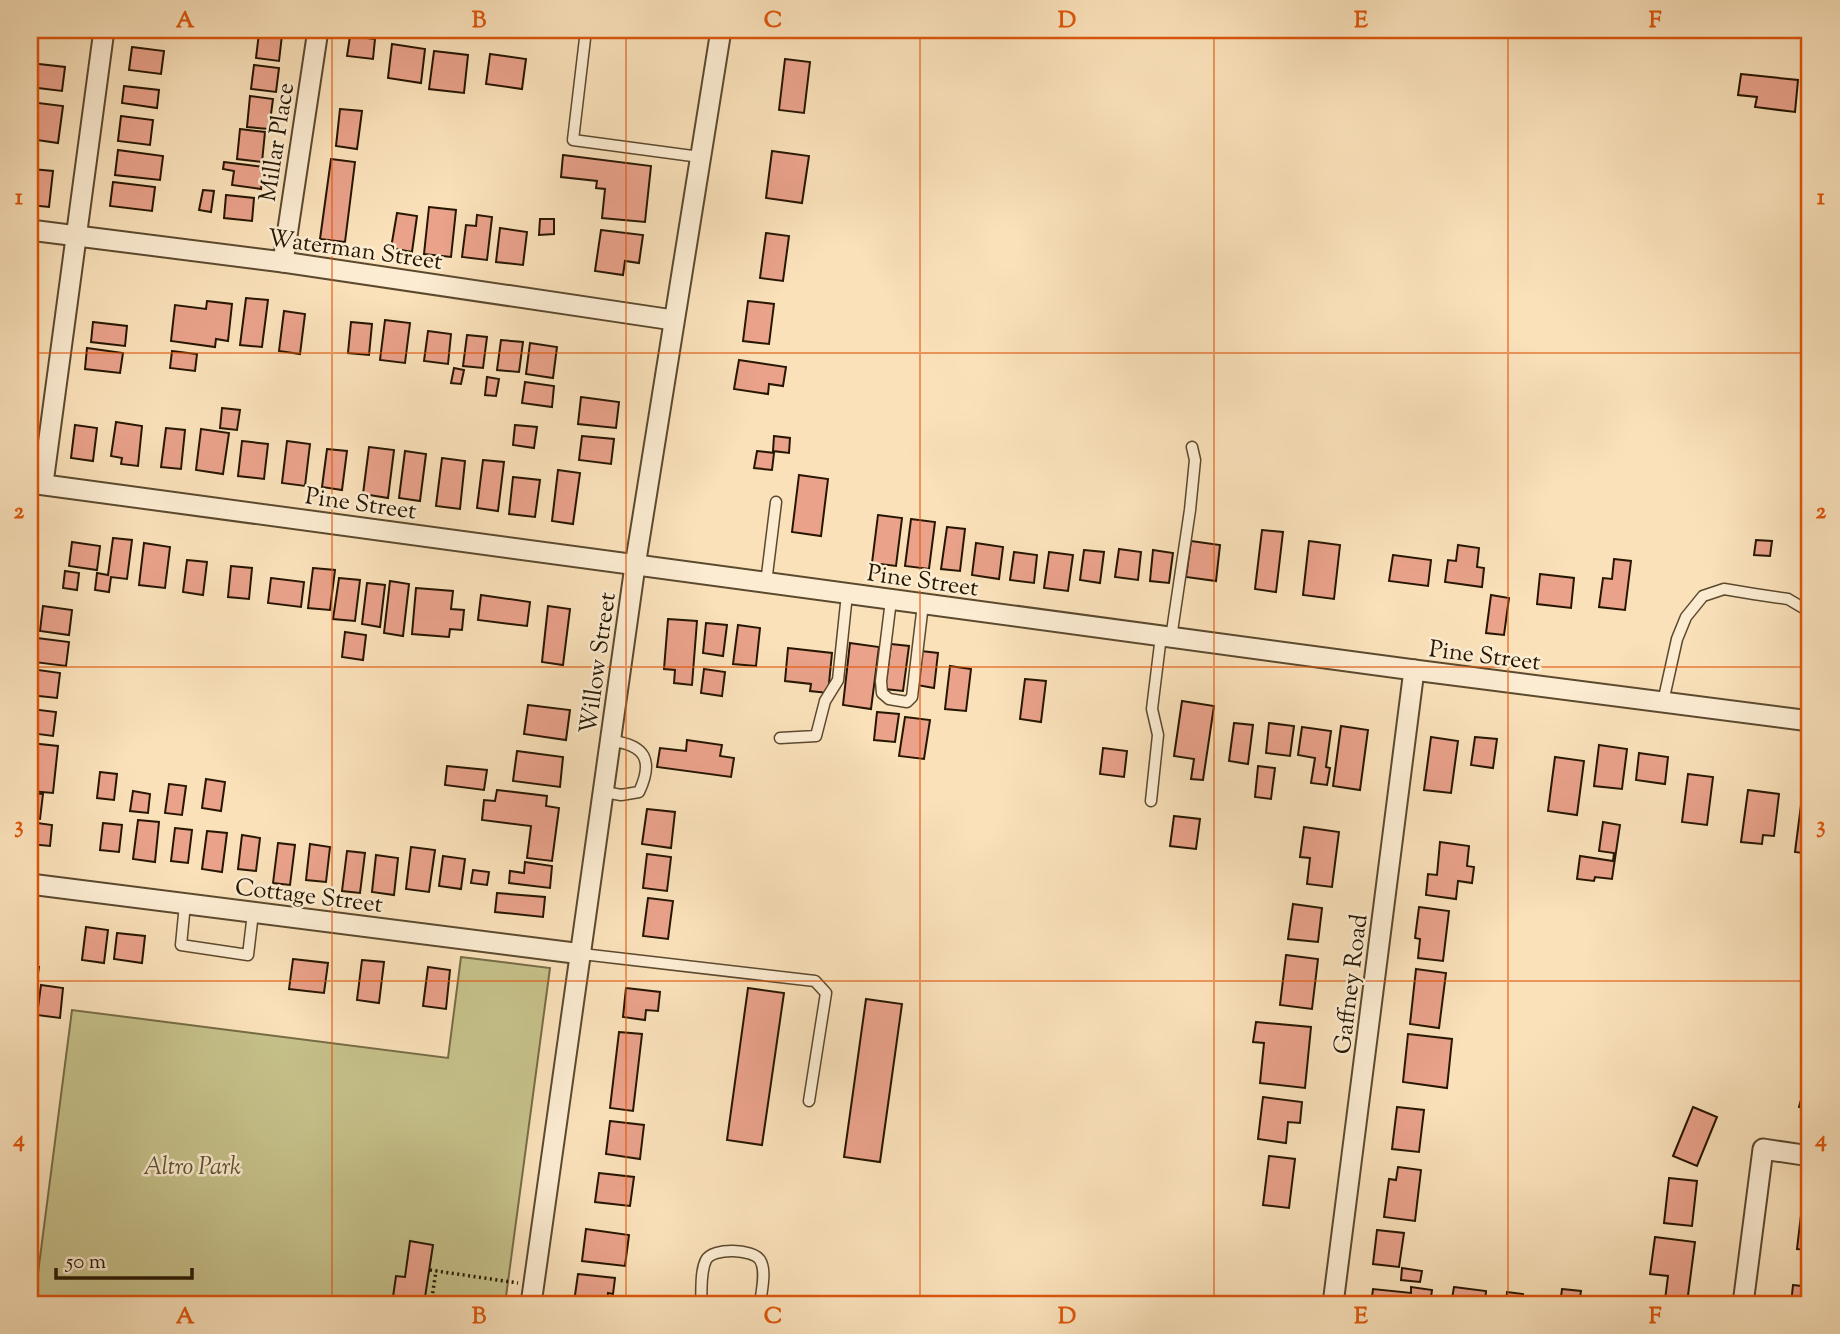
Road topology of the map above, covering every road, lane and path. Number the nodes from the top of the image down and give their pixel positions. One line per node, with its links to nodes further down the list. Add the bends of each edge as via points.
1 (104, 30): 7 (street)
2 (318, 30): 8 (street, Millar Place)
3 (586, 30): 5 (lane, via 573,140)
4 (721, 30): 5 (street, Willow Street)
5 (700, 157): 9 (street, Willow Street)
6 (30, 230): 7 (street, Waterman Street)
7 (76, 236): 8 (street, Waterman Street); 11 (street)
8 (283, 262): 9 (street, Waterman Street)
9 (673, 320): 13 (street, Willow Street)
10 (1192, 447): 19 (lane, via 1190,509)
11 (37, 483): 13 (street, Pine Street)
12 (776, 502): 14 (lane)
13 (635, 566): 14 (street, Pine Street); 24 (street, Willow Street)
14 (766, 583): 15 (street, Pine Street)
15 (847, 594): 16 (street, Pine Street); 23 (lane, via 838,680 825,701 816,736)
16 (891, 600): 17 (street, Pine Street); 17 (lane, via 882,693 907,702 912,697)
17 (923, 604): 19 (street, Pine Street)
18 (1810, 612): 21 (lane, via 1788,599 1766,595 1724,589 1703,596 1686,617 1677,639)
19 (1166, 637): 20 (street, Pine Street); 26 (lane, via 1152,709 1158,735)
20 (1415, 670): 21 (street, Pine Street); 40 (street, Gaffney Road)
21 (1663, 702): 22 (street, Pine Street)
22 (1810, 721)
23 (780, 738)
24 (612, 741): 25 (street, Willow Street); 25 (lane, via 629,743 643,752 643,783 639,792)
25 (605, 792): 30 (street, Willow Street)
26 (1151, 801)
27 (30, 884): 28 (street, Cottage Street)
28 (185, 904): 29 (street, Cottage Street); 29 (lane, via 181,946 248,955)
29 (253, 913): 30 (street, Cottage Street)
30 (582, 954): 31 (lane, via 815,981 825,993); 37 (street, Willow Street)
31 (809, 1101)
32 (1810, 1156): 41 (street, via 1763,1149)
33 (430, 1270): 34 (path)
34 (436, 1271): 35 (path); 36 (path)
35 (518, 1283)
36 (431, 1304)
37 (530, 1304)
38 (701, 1304): 39 (lane, via 704,1263 710,1253 721,1250 760,1259)
39 (760, 1304)
40 (1333, 1304)
41 (1743, 1304)

